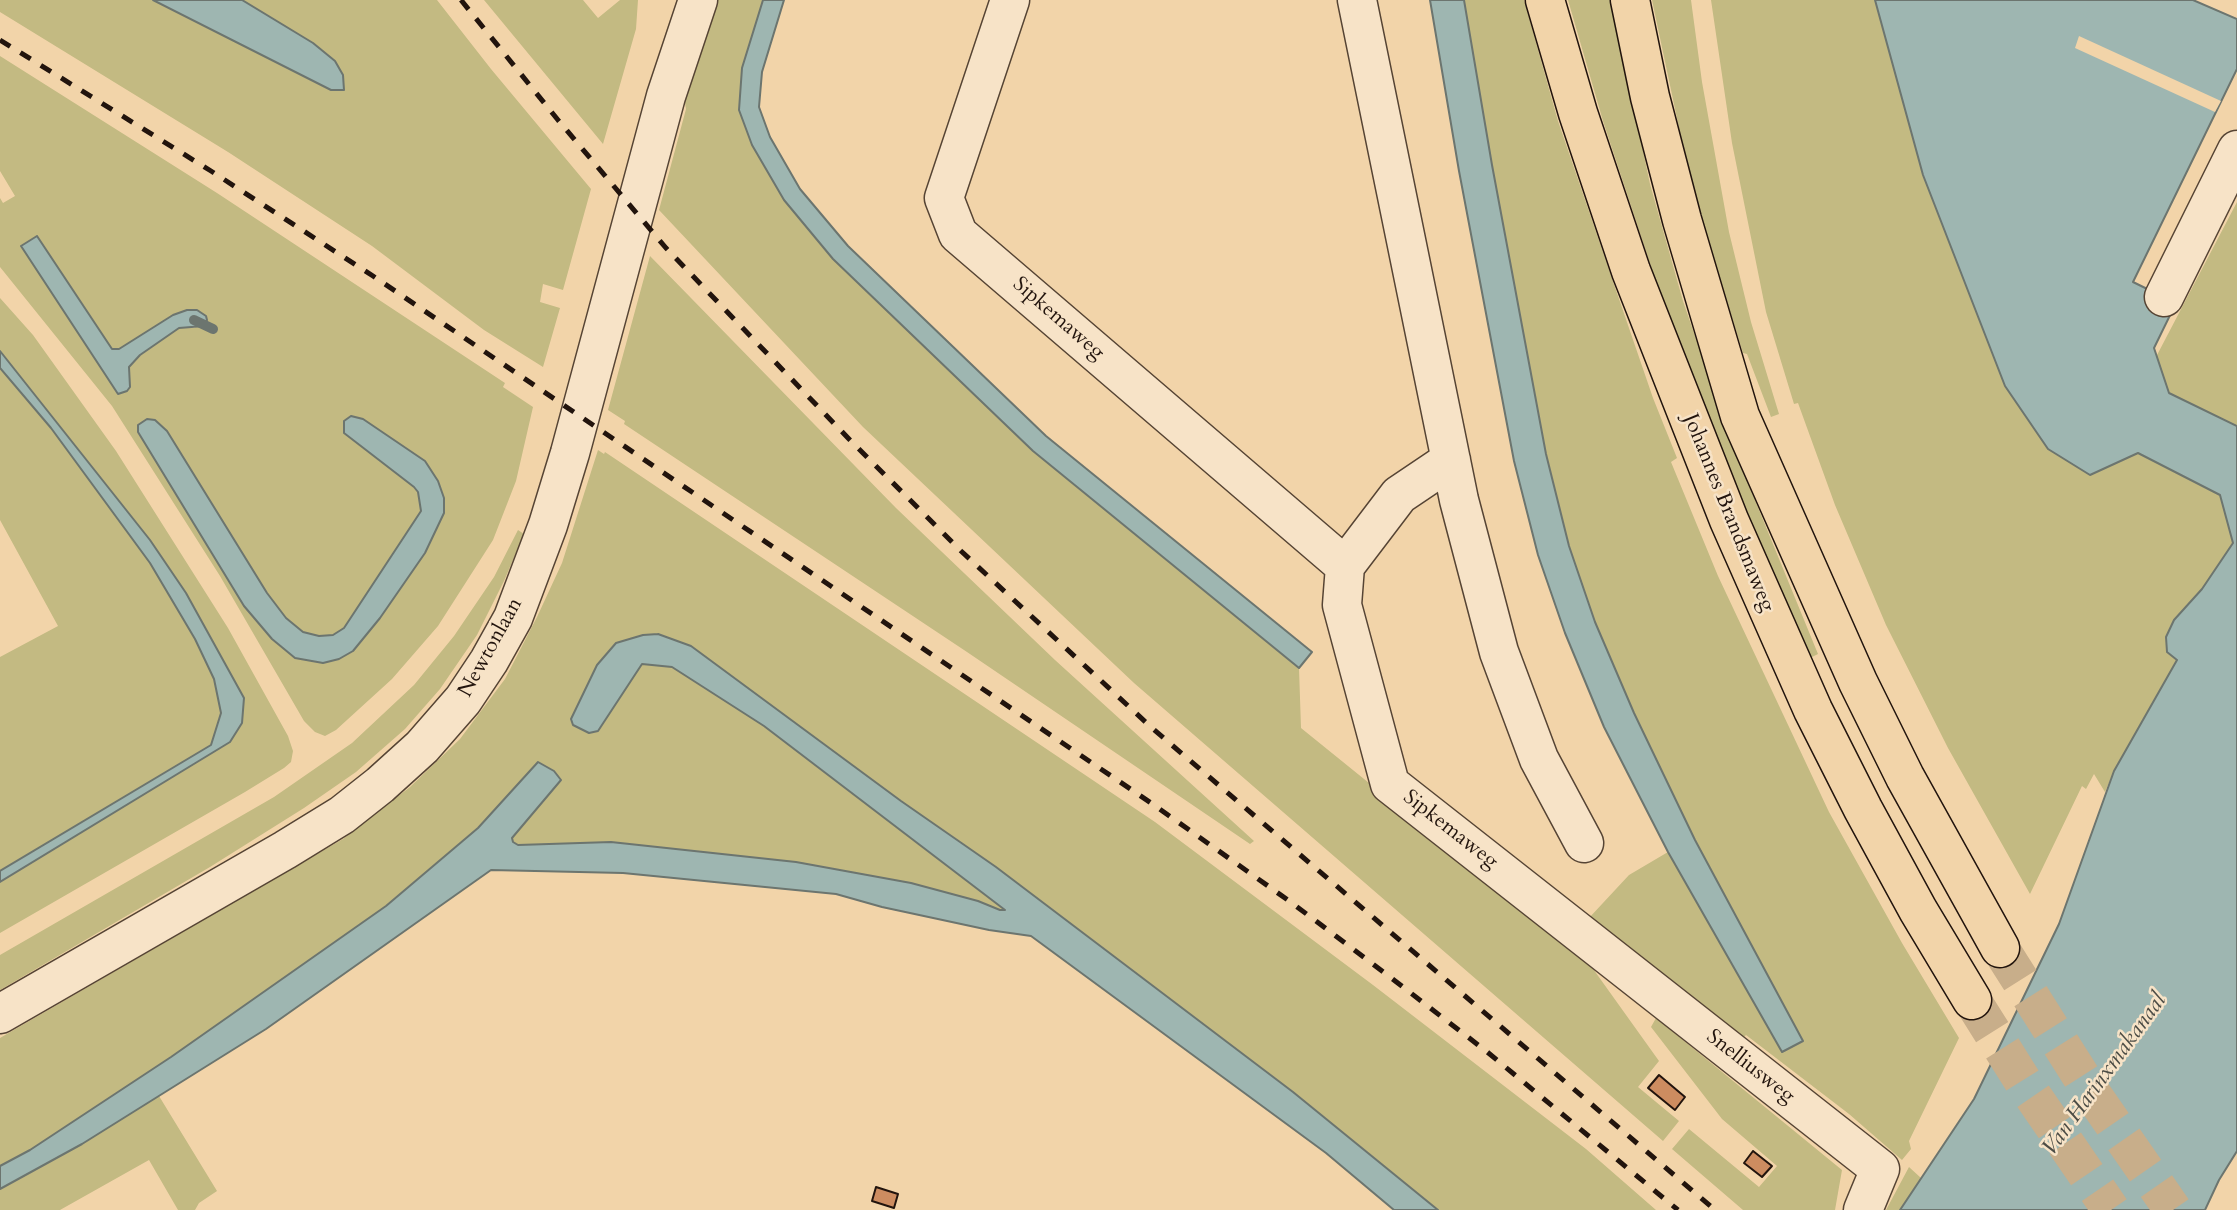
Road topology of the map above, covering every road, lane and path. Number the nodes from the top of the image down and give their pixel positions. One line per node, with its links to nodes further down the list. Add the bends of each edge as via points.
1 (681, 0): 7 (street, Newtonlaan)
2 (698, 0): 7 (street, Newtonlaan)
3 (1010, 0): 11 (street, Sipkemaweg, via 944,198 958,234)
4 (1357, 0): 10 (street)
5 (1545, 0): 15 (main road, Johannes Brandsmaweg, via 1631,271 1729,520 1863,809)
6 (1630, 0): 14 (main road, via 1682,220 1740,416 1857,682)
7 (666, 96): 16 (street, Newtonlaan, via 548,524 513,618 463,701 422,747 342,815)
8 (2237, 150): 9 (street)
9 (2164, 297)
10 (1451, 460): 11 (street, via 1399,495); 12 (street, via 1499,652 1539,759)
11 (1345, 566): 13 (street, Sipkemaweg, via 1342,605 1390,784)
12 (1584, 843)
13 (1587, 938): 17 (street, Snelliusweg, via 1880,1170)
14 (2000, 948)
15 (1972, 1000)
16 (0, 1014)
17 (1863, 1210)

